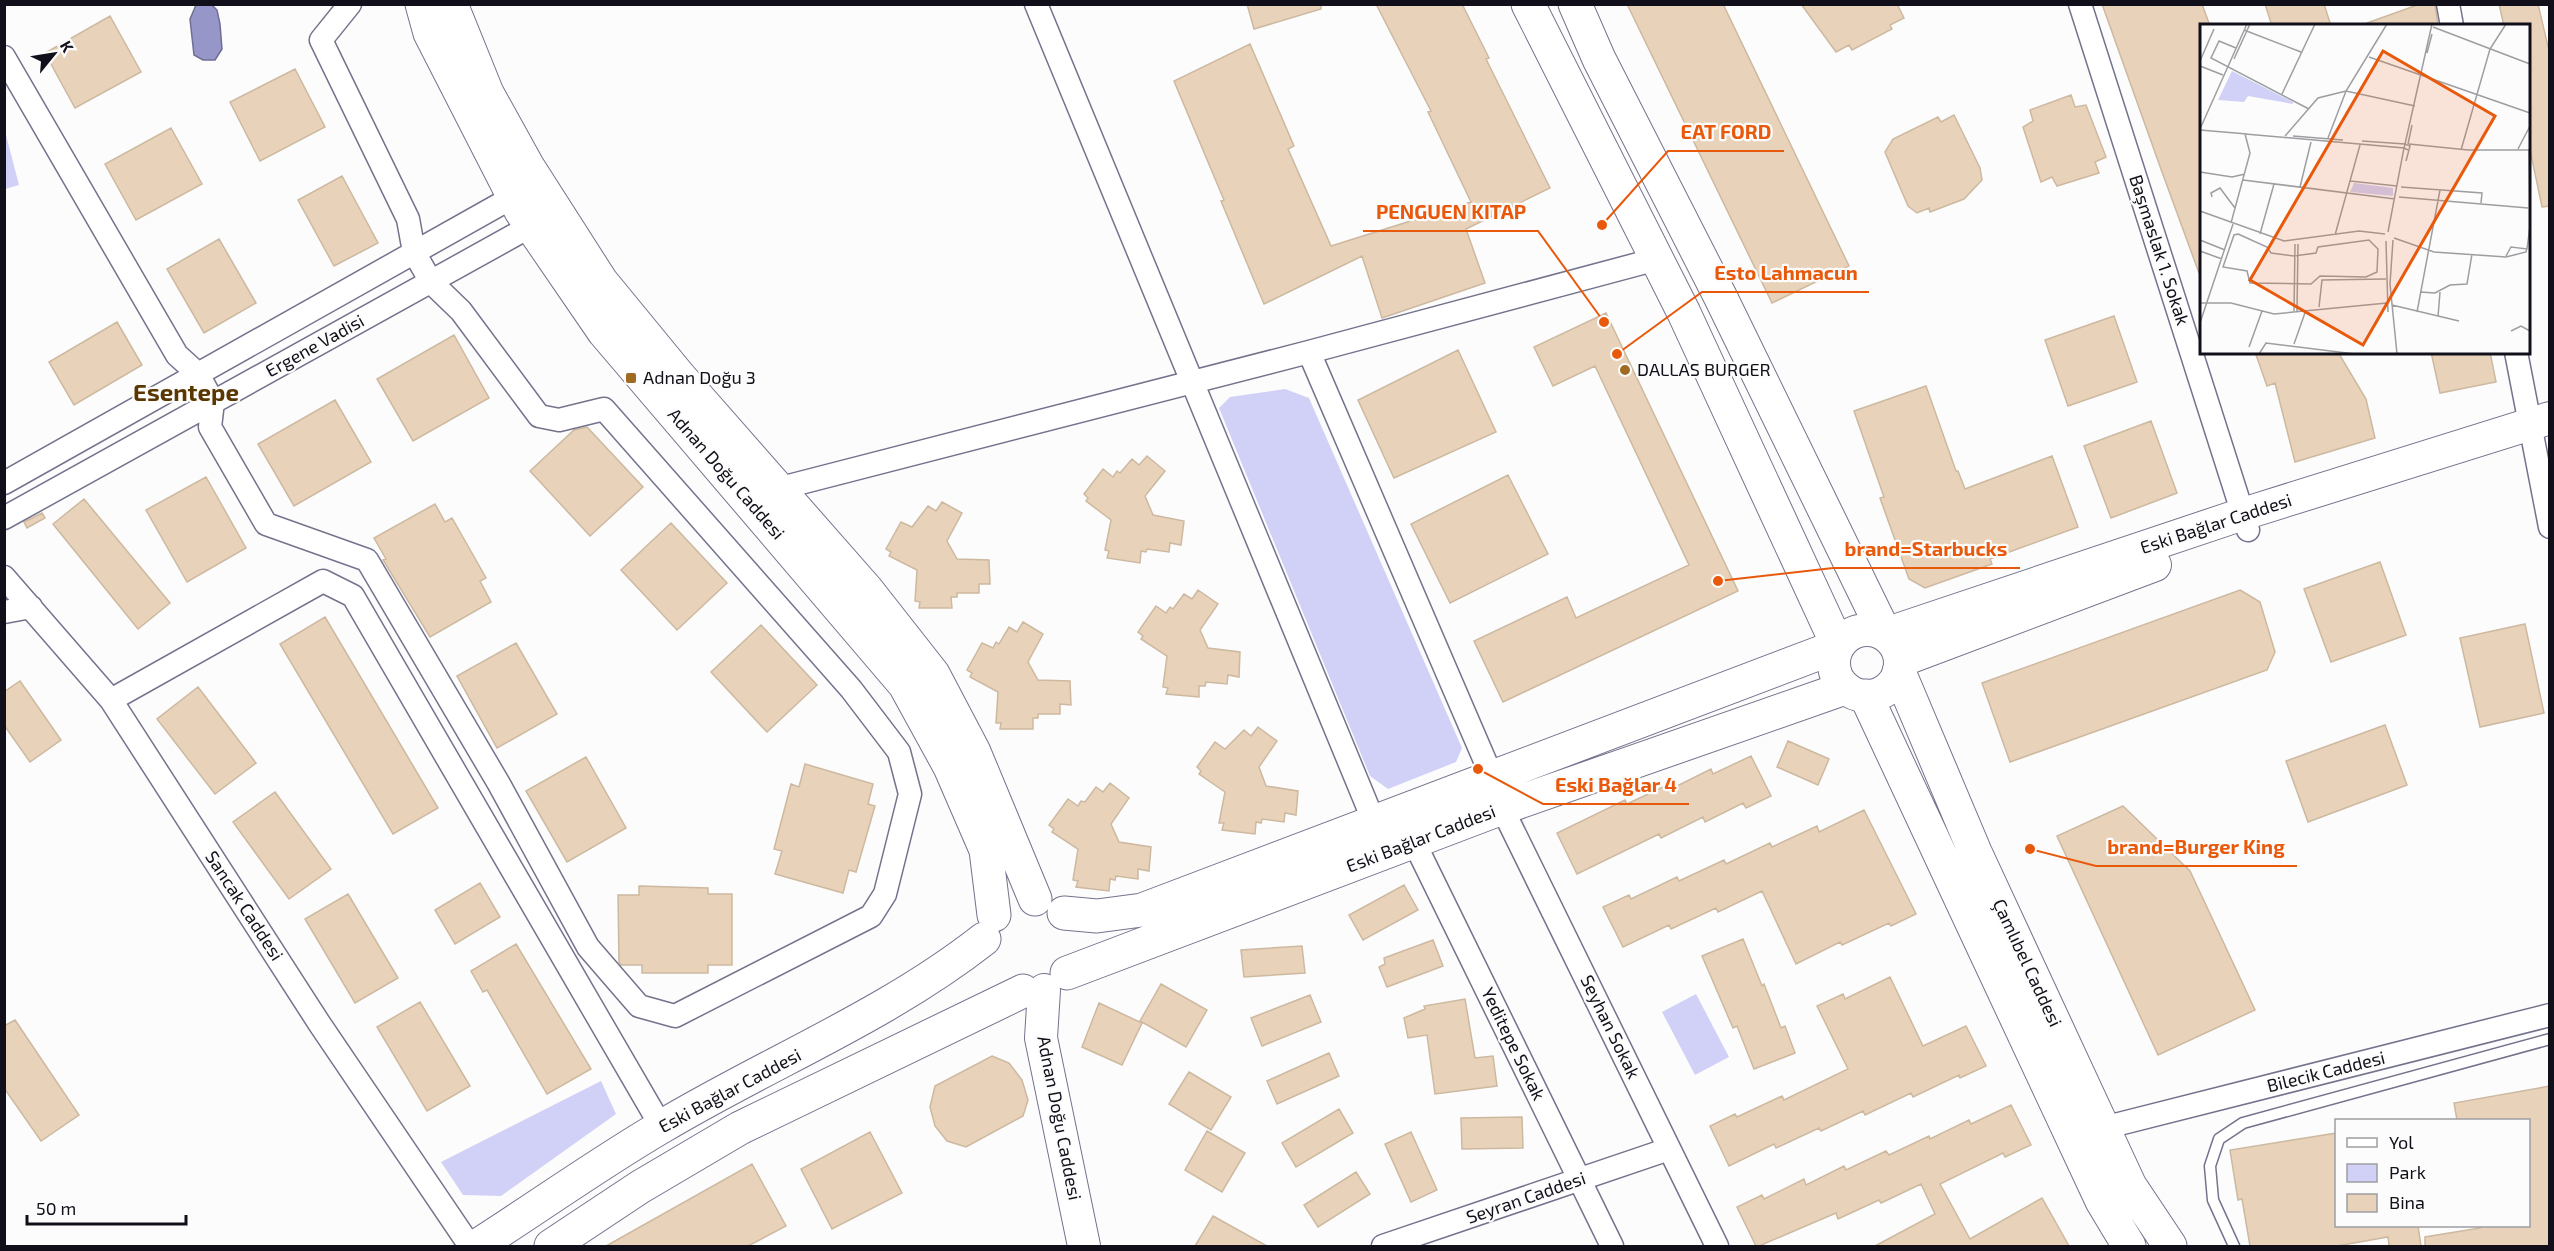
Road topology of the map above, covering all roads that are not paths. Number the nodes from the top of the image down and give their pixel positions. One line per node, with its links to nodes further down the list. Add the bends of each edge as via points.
1 (351, 4): 12 (street, via 321,40)
2 (422, 4): 11 (main road, Adnan Doğu Caddesi, via 430,33)
3 (452, 4): 31 (main road, Adnan Doğu Caddesi, via 487,93 528,167 601,281)
4 (1036, 4): 24 (street)
5 (1528, 4): 16 (main road)
6 (1575, 4): 39 (main road, Çamlıbel Caddesi)
7 (2080, 4): 33 (street, Başmaslak 1. Sokak)
8 (2448, 4): 9 (street)
9 (2452, 24)
10 (4, 57): 22 (street)
11 (513, 196): 13 (main road, Adnan Doğu Caddesi); 14 (street, Ergene Vadisi)
12 (408, 219): 14 (street); 15 (street)
13 (531, 226): 17 (street, Ergene Vadisi); 47 (main road, Adnan Doğu Caddesi, via 604,332 905,685 950,767 986,850)
14 (437, 240): 15 (street, Ergene Vadisi); 17 (street)
15 (414, 252): 18 (street); 23 (street, Ergene Vadisi)
16 (1657, 259): 20 (street); 38 (main road)
17 (454, 269): 18 (street, Ergene Vadisi); 19 (street)
18 (431, 282): 19 (street); 26 (street, Ergene Vadisi)
19 (461, 311): 28 (street, via 539,416 559,420 604,410 851,689 899,752 910,794 885,894 872,916 675,1016 639,1006 588,947 499,784 367,560 266,524)
20 (1309, 352): 24 (street); 42 (street)
21 (2517, 354): 29 (street)
22 (177, 355): 23 (street); 25 (street)
23 (198, 374): 25 (street, Ergene Vadisi); 26 (street)
24 (1191, 382): 31 (street); 44 (street)
25 (174, 387): 27 (street); 30 (street, Ergene Vadisi)
26 (213, 402): 27 (street, Ergene Vadisi); 28 (street)
27 (190, 415): 28 (street); 32 (street, Ergene Vadisi)
28 (210, 427)
29 (2540, 430): 33 (street, Eski Bağlar Caddesi); 34 (street)
30 (4, 483)
31 (777, 489): 46 (main road, Adnan Doğu Caddesi, via 867,590 933,674)
32 (4, 518)
33 (2246, 522): 39 (street, Eski Bağlar Caddesi)
34 (2550, 527)
35 (4, 577): 36 (street, Sancak Caddesi)
36 (31, 607): 37 (street); 41 (street, Sancak Caddesi)
37 (4, 612)
38 (1838, 646): 39 (street, via 1864,629); 40 (street, via 1834,668); 42 (main road, Eski Bağlar Caddesi)
39 (1895, 656): 40 (street, via 1887,689); 52 (main road, Çamlıbel Caddesi, via 1976,852)
40 (1856, 692): 43 (main road, Eski Bağlar Caddesi); 62 (main road, via 2102,1201)
41 (111, 700): 51 (street, via 323,580 353,596); 55 (street, Sancak Caddesi, via 319,1023)
42 (1492, 777): 44 (main road, Eski Bağlar Caddesi)
43 (1503, 808): 45 (main road, Eski Bağlar Caddesi); 53 (street, Seyhan Sokak)
44 (1374, 822): 46 (main road, Eski Bağlar Caddesi, via 1142,910 1097,916)
45 (1414, 842): 48 (main road, Eski Bağlar Caddesi); 54 (street, Yeditepe Sokak)
46 (1049, 906): 47 (main road, via 1020,900 1006,905); 48 (main road, via 1072,926 1077,942 1075,958)
47 (989, 927): 48 (main road, via 987,962 993,973 1001,981); 51 (main road, Eski Bağlar Caddesi, via 947,968)
48 (1045, 984): 57 (main road, Eski Bağlar Caddesi, via 740,1128); 58 (street, Adnan Doğu Caddesi, via 1041,1038)
49 (2550, 1015): 52 (street, Bilecik Caddesi)
50 (2550, 1039): 64 (lane, via 2243,1123 2219,1139 2210,1166 2213,1200)
51 (661, 1126): 56 (main road, Eski Bağlar Caddesi)
52 (2103, 1128): 63 (main road, Çamlıbel Caddesi, via 2130,1186)
53 (1669, 1149): 54 (street, Seyran Caddesi); 61 (street, Seyhan Sokak)
54 (1579, 1180): 59 (street, Seyran Caddesi); 60 (street, Yeditepe Sokak)
55 (470, 1246)
56 (477, 1246)
57 (551, 1246)
58 (1084, 1246)
59 (1383, 1246)
60 (1612, 1246)
61 (1717, 1246)
62 (2129, 1246)
63 (2170, 1246)
64 (2234, 1246)

